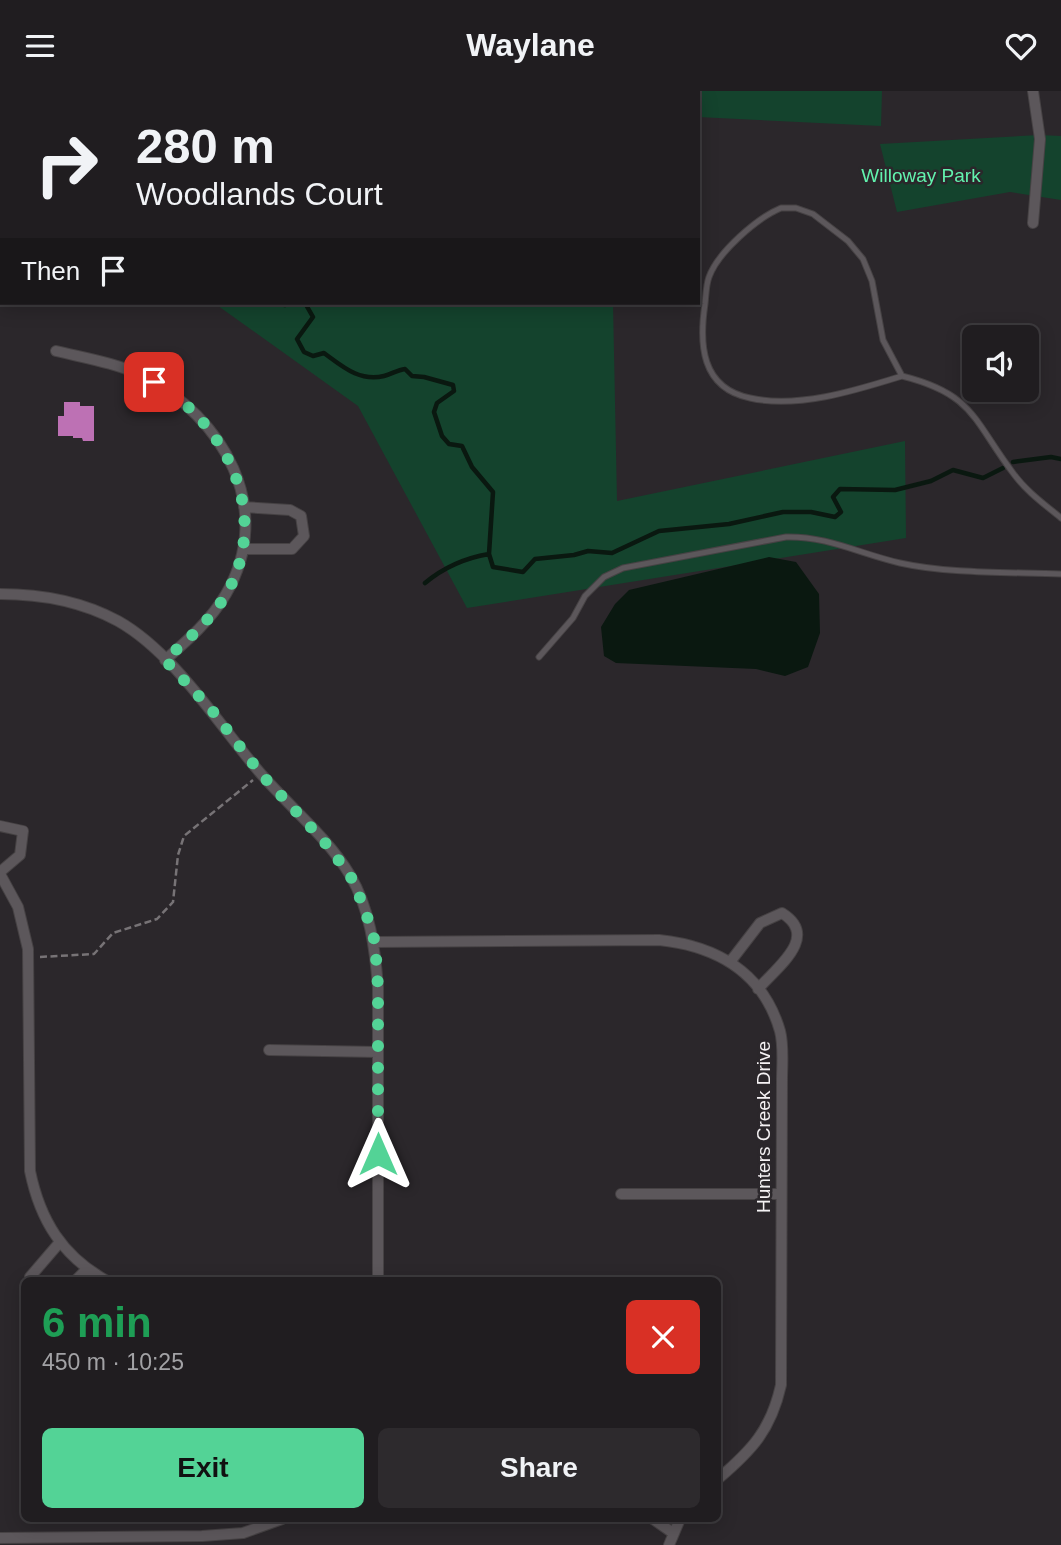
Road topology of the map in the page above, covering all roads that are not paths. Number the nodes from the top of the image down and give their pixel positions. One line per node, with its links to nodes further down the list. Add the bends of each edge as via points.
1 (1033, 91): 2 (street, via 1040,139)
2 (1033, 223)
3 (56, 351): 5 (street, via 119,366 179,398 204,421 229,458)
4 (902, 376): 4 (lane, via 883,340 863,259 831,225 796,208 781,208 758,221 721,256 709,277 702,345 709,370 724,387 749,398 817,398); 6 (lane, via 923,381 964,403 1013,474)
5 (244, 507): 7 (street); 7 (street, via 290,510 301,516 304,536 292,548)
6 (1061, 518)
7 (243, 549): 11 (street, via 218,607)
8 (1061, 574): 10 (lane, via 901,563 809,536 786,537 623,568 604,577)
9 (0, 594): 11 (street, via 59,600 100,612 134,632)
10 (539, 657)
11 (165, 660): 14 (street, via 350,875)
12 (0, 826): 13 (street, via 23,831 20,855)
13 (0, 873): 21 (street, via 18,907 28,957 30,1171 40,1209)
14 (375, 942): 15 (street, Hunters Creek Drive, via 659,940 716,953); 18 (street)
15 (730, 962): 16 (street, Hunters Creek Drive); 16 (street, via 760,923 782,913 794,920 799,933 795,947)
16 (758, 989): 20 (street, Hunters Creek Drive, via 780,1032)
17 (269, 1050): 18 (street)
18 (378, 1052): 26 (street)
19 (621, 1194): 20 (street)
20 (781, 1194): 27 (street, Hunters Creek Drive, via 783,1368 777,1402 752,1448)
21 (60, 1242): 22 (street); 23 (street)
22 (87, 1269): 24 (street); 25 (street)
23 (30, 1277)
24 (79, 1277)
25 (100, 1277)
26 (378, 1277)
27 (721, 1476)
28 (274, 1522): 31 (street)
29 (657, 1522): 32 (street)
30 (678, 1522): 32 (street)
31 (243, 1533): 34 (street); 35 (street)
32 (673, 1533): 36 (street)
33 (0, 1538): 34 (street)
34 (210, 1540)
35 (243, 1545)
36 (669, 1545)

